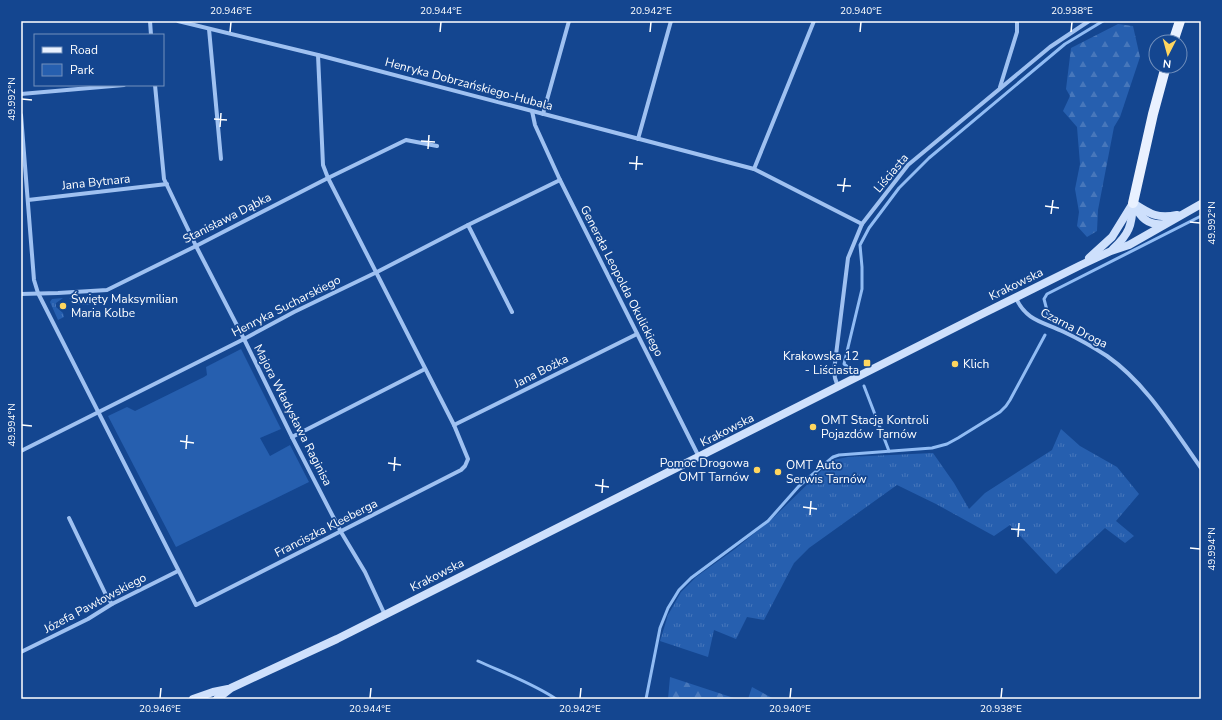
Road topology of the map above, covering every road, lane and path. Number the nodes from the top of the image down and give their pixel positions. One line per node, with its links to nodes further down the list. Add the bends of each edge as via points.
1 (150, 21): 10 (street)
2 (178, 21): 9 (street, Henryka Dobrzańskiego-Hubala)
3 (569, 21): 19 (street)
4 (671, 21): 21 (street)
5 (814, 21): 24 (street)
6 (1017, 21): 16 (street, via 1018,32)
7 (1089, 21): 16 (street, Liściasta, via 1050,47)
8 (1180, 21): 11 (main road)
9 (209, 29): 12 (street, Henryka Dobrzańskiego-Hubala); 23 (street)
10 (151, 34)
11 (1176, 34)
12 (318, 55): 18 (street, Henryka Dobrzańskiego-Hubala); 25 (street, Franciszka Kleeberga, via 324,165)
13 (1164, 74): 29 (main road)
14 (113, 86): 17 (street)
15 (155, 86): 27 (street, Majora Władysława Raginisa, via 164,179)
16 (1000, 88): 33 (street, Liściasta, via 908,165)
17 (21, 94)
18 (532, 111): 19 (street, Henryka Dobrzańskiego-Hubala); 26 (street, Generała Leopolda Okulickiego, via 535,125)
19 (543, 114): 21 (street, Henryka Dobrzańskiego-Hubala)
20 (21, 115): 28 (street, Franciszka Kleeberga)
21 (638, 139): 24 (street, Henryka Dobrzańskiego-Hubala)
22 (437, 146): 25 (street, Stanisława Dąbka, via 406,140)
23 (221, 159)
24 (754, 169): 33 (street, Henryka Dobrzańskiego-Hubala)
25 (328, 178): 35 (street, Stanisława Dąbka); 38 (street, Franciszka Kleeberga)
26 (560, 180): 34 (street, Henryka Sucharskiego); 43 (street, Generała Leopolda Okulickiego)
27 (167, 184): 28 (street, Jana Bytnara); 35 (street, Majora Władysława Raginisa)
28 (28, 200): 39 (street, Franciszka Kleeberga, via 34,280)
29 (1133, 203): 31 (main road, Krakowska, via 1155,216); 32 (main road, via 1139,215 1145,220 1158,225); 36 (main road, Krakowska, via 1133,219 1129,228); 37 (main road, Krakowska, via 1112,237)
30 (1201, 204): 31 (main road, Krakowska)
31 (1182, 214): 32 (main road, Krakowska)
32 (1169, 223): 36 (main road, Krakowska)
33 (862, 224): 46 (street, Liściasta, via 848,258 834,371)
34 (468, 225): 38 (street, Henryka Sucharskiego); 42 (street)
35 (196, 246): 39 (street, Stanisława Dąbka, via 106,290); 44 (street, Majora Władysława Raginisa)
36 (1111, 251): 37 (main road, Krakowska)
37 (1081, 265): 41 (main road, Krakowska)
38 (377, 272): 44 (street, Henryka Sucharskiego); 45 (street, Franciszka Kleeberga)
39 (38, 293): 40 (street, Stanisława Dąbka); 47 (street, Franciszka Kleeberga)
40 (21, 294)
41 (1016, 298): 46 (main road, Krakowska); 52 (street, Czarna Droga, via 1020,307 1034,320 1083,342 1108,357 1133,378 1157,405)
42 (512, 312)
43 (637, 334): 48 (street, Jana Bożka); 51 (street, Generała Leopolda Okulickiego)
44 (244, 339): 47 (street, Henryka Sucharskiego); 49 (street, Majora Władysława Raginisa)
45 (425, 370): 48 (street, Franciszka Kleeberga); 49 (street)
46 (838, 387): 51 (main road, Krakowska)
47 (99, 412): 50 (street, Henryka Sucharskiego); 55 (street, Franciszka Kleeberga)
48 (454, 425): 54 (street, Franciszka Kleeberga, via 468,459 461,470)
49 (292, 437): 54 (street, Majora Władysława Raginisa)
50 (21, 451)
51 (700, 457): 57 (main road, Krakowska)
52 (1201, 468)
53 (69, 518): 56 (street)
54 (341, 532): 55 (street, Franciszka Kleeberga, via 196,605); 57 (street, Majora Władysława Raginisa, via 365,572)
55 (178, 571): 56 (street, Józefa Pawłowskiego)
56 (112, 604): 58 (street, Józefa Pawłowskiego, via 88,619)
57 (385, 615): 59 (main road, Krakowska, via 337,640)
58 (21, 652)
59 (231, 688): 60 (main road, Krakowska); 61 (main road, Krakowska)
60 (193, 699)
61 (217, 699)

